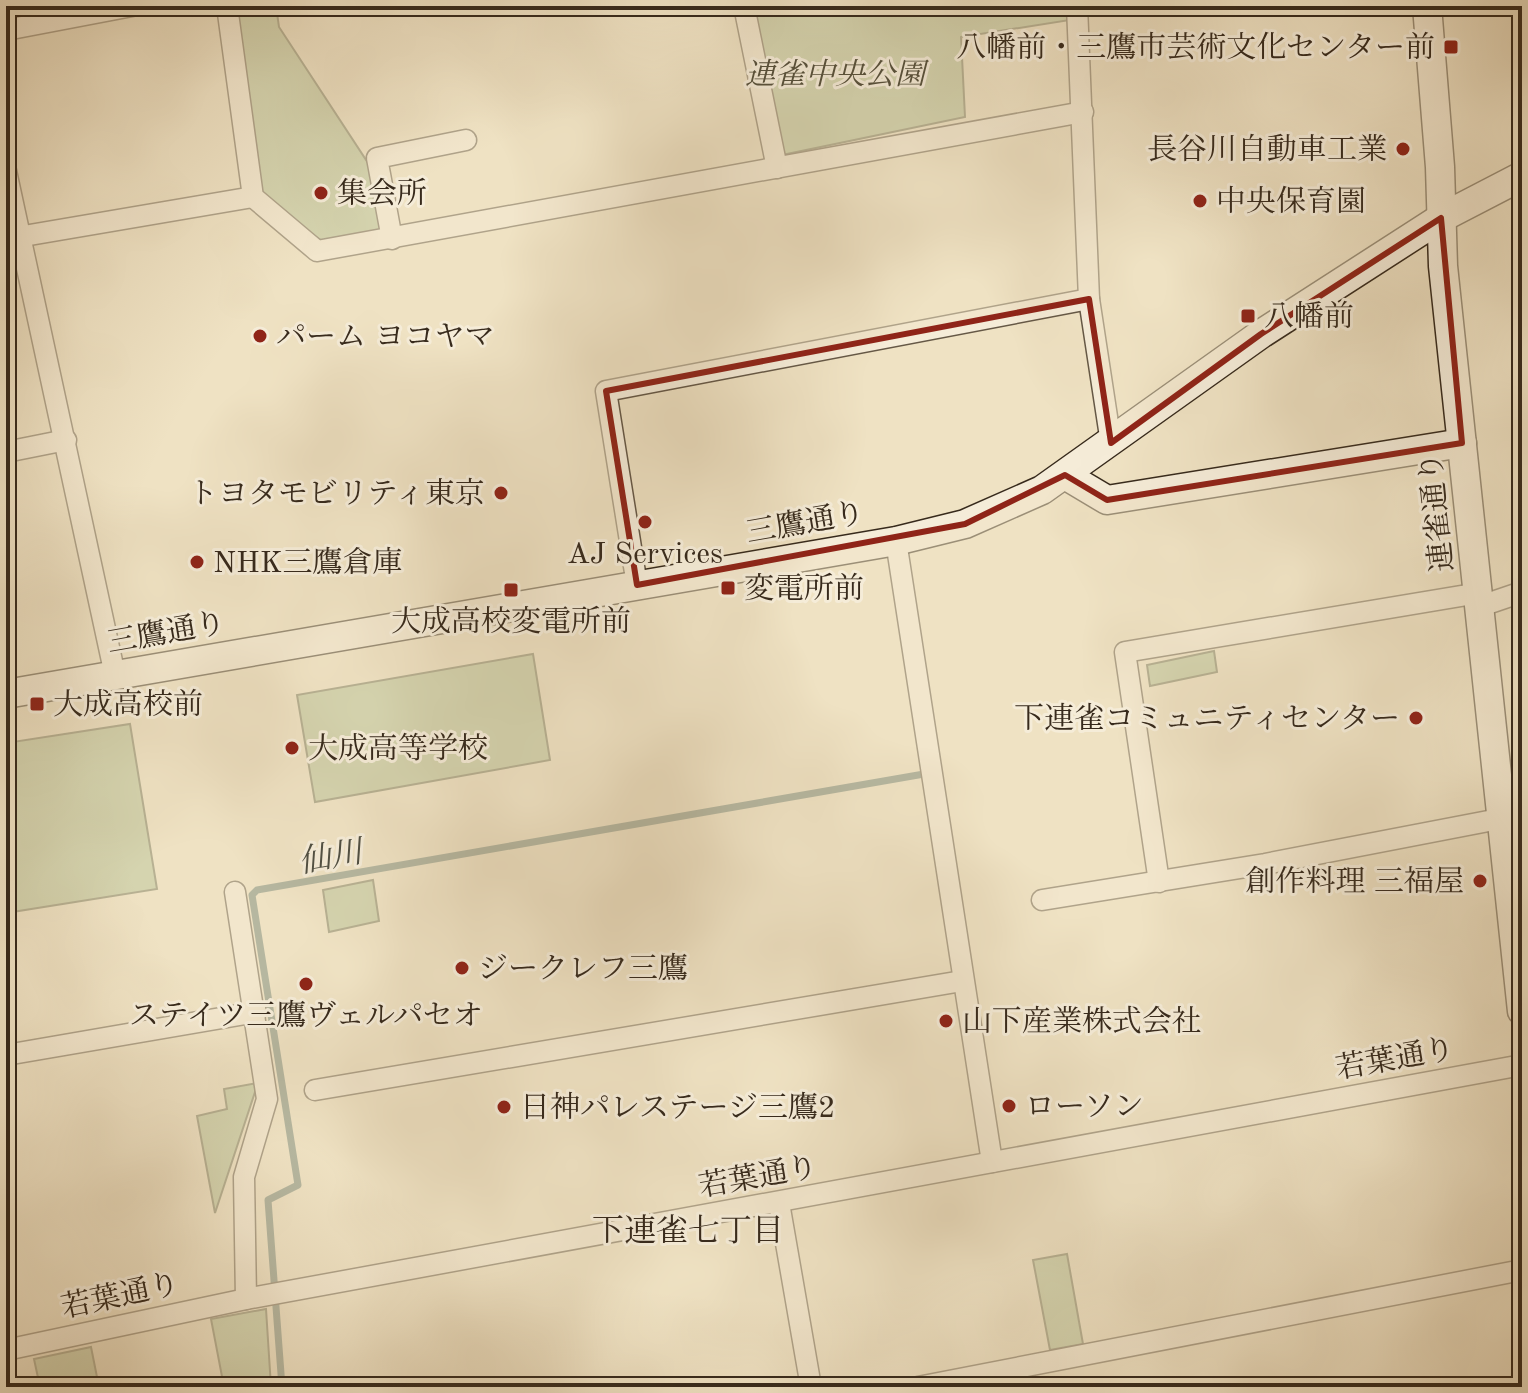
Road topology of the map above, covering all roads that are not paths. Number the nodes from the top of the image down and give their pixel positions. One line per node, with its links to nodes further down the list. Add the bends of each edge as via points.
1 (132, 6): 6 (street)
2 (227, 6): 12 (street)
3 (744, 6): 9 (street)
4 (1077, 6): 7 (street)
5 (1427, 6): 13 (main road, 連雀通り)
6 (6, 30)
7 (1083, 112): 9 (street); 16 (street)
8 (466, 140): 15 (street, via 377,158)
9 (777, 168): 15 (street)
10 (6, 171): 14 (street)
11 (1522, 176): 13 (main road, 三鷹通り)
12 (253, 197): 14 (street); 15 (street, via 317,251)
13 (1441, 218): 18 (main road, 三鷹通り, via 1261,334); 19 (main road, 連雀通り)
14 (13, 238): 17 (street)
15 (392, 239)
16 (1089, 299): 18 (street); 23 (street, via 606,391)
17 (66, 440): 20 (street); 26 (street)
18 (1111, 443): 21 (main road, 三鷹通り)
19 (1462, 443): 21 (main road, via 1107,500); 25 (main road, 連雀通り)
20 (6, 452)
21 (1065, 475): 22 (main road, 三鷹通り, via 965,524)
22 (896, 541): 23 (main road, 三鷹通り); 33 (street)
23 (637, 585): 26 (main road, 三鷹通り)
24 (1522, 592): 25 (street)
25 (1480, 600): 28 (main road, 連雀通り); 29 (street, via 1125,652)
26 (115, 675): 27 (main road, 三鷹通り)
27 (6, 694)
28 (1509, 807): 29 (street); 32 (main road, 連雀通り)
29 (1159, 882): 31 (street)
30 (235, 892): 35 (street)
31 (1042, 900)
32 (1520, 979): 34 (main road, 連雀通り)
33 (962, 981): 38 (street); 39 (street)
34 (1522, 1011)
35 (256, 1012): 36 (street); 42 (street, via 267,1099 244,1177)
36 (6, 1055)
37 (1522, 1065): 39 (street, 若葉通り)
38 (315, 1090)
39 (992, 1162): 40 (street, 若葉通り)
40 (779, 1203): 42 (street, 若葉通り); 45 (street)
41 (1522, 1270): 44 (street)
42 (246, 1299): 43 (street, 若葉通り)
43 (6, 1350)
44 (1004, 1378): 46 (street)
45 (811, 1387)
46 (918, 1387)

